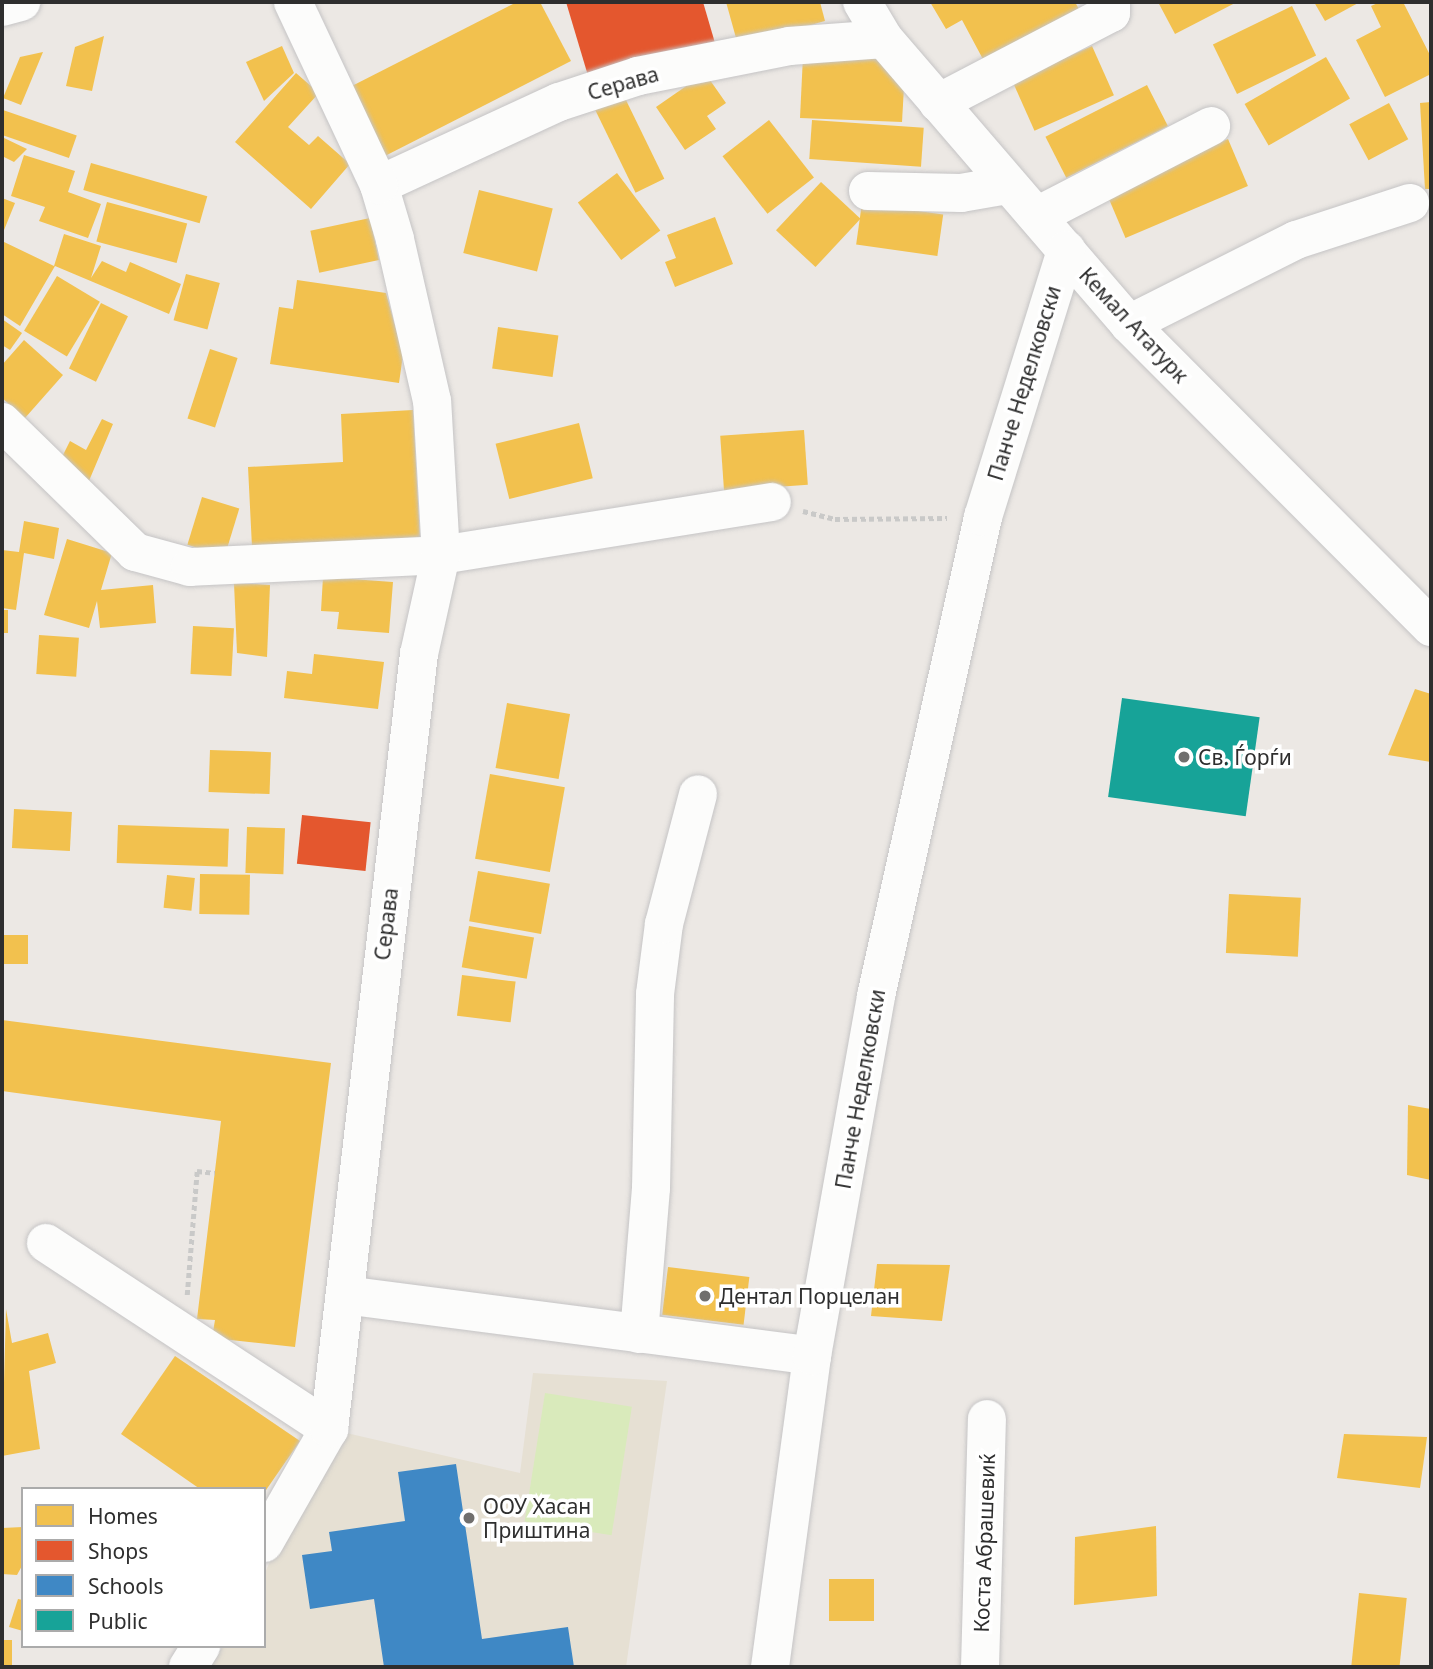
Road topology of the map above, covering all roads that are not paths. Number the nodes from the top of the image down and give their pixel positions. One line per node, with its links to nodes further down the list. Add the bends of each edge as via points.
1 (21, 2): 5 (street)
2 (293, 2): 9 (street, Серава)
3 (862, 2): 6 (street, Кемал Ататурк)
4 (1111, 2): 7 (street, via 1111,13)
5 (2, 7)
6 (884, 39): 7 (street, Кемал Ататурк); 9 (street, Серава, via 789,46 638,76 559,102)
7 (938, 103): 10 (street, Кемал Ататурк)
8 (1211, 126): 13 (street)
9 (379, 185): 18 (street, Серава, via 432,401)
10 (1007, 185): 11 (street, via 961,193); 13 (street, Кемал Ататурк)
11 (868, 191)
12 (1410, 203): 15 (street, via 1296,240)
13 (1037, 216): 14 (street, Кемал Ататурк)
14 (1066, 250): 15 (street, Кемал Ататурк); 24 (street, Панче Неделковски, via 983,517 876,996)
15 (1129, 324): 19 (street, Кемал Ататурк)
16 (2, 422): 18 (street, via 135,552 190,567)
17 (772, 502): 18 (street)
18 (441, 555): 22 (street, Серава, via 419,654)
19 (1431, 627)
20 (698, 794): 23 (street, via 664,923 655,994 651,1188)
21 (46, 1243): 26 (street)
22 (345, 1295): 23 (street); 26 (street, Серава)
23 (639, 1334): 24 (street)
24 (812, 1356): 30 (street, Панче Неделковски)
25 (987, 1419): 31 (street, Коста Абрашевиќ)
26 (328, 1429): 27 (street, Серава)
27 (266, 1539)
28 (200, 1648): 29 (street)
29 (188, 1667)
30 (770, 1667)
31 (980, 1667)

